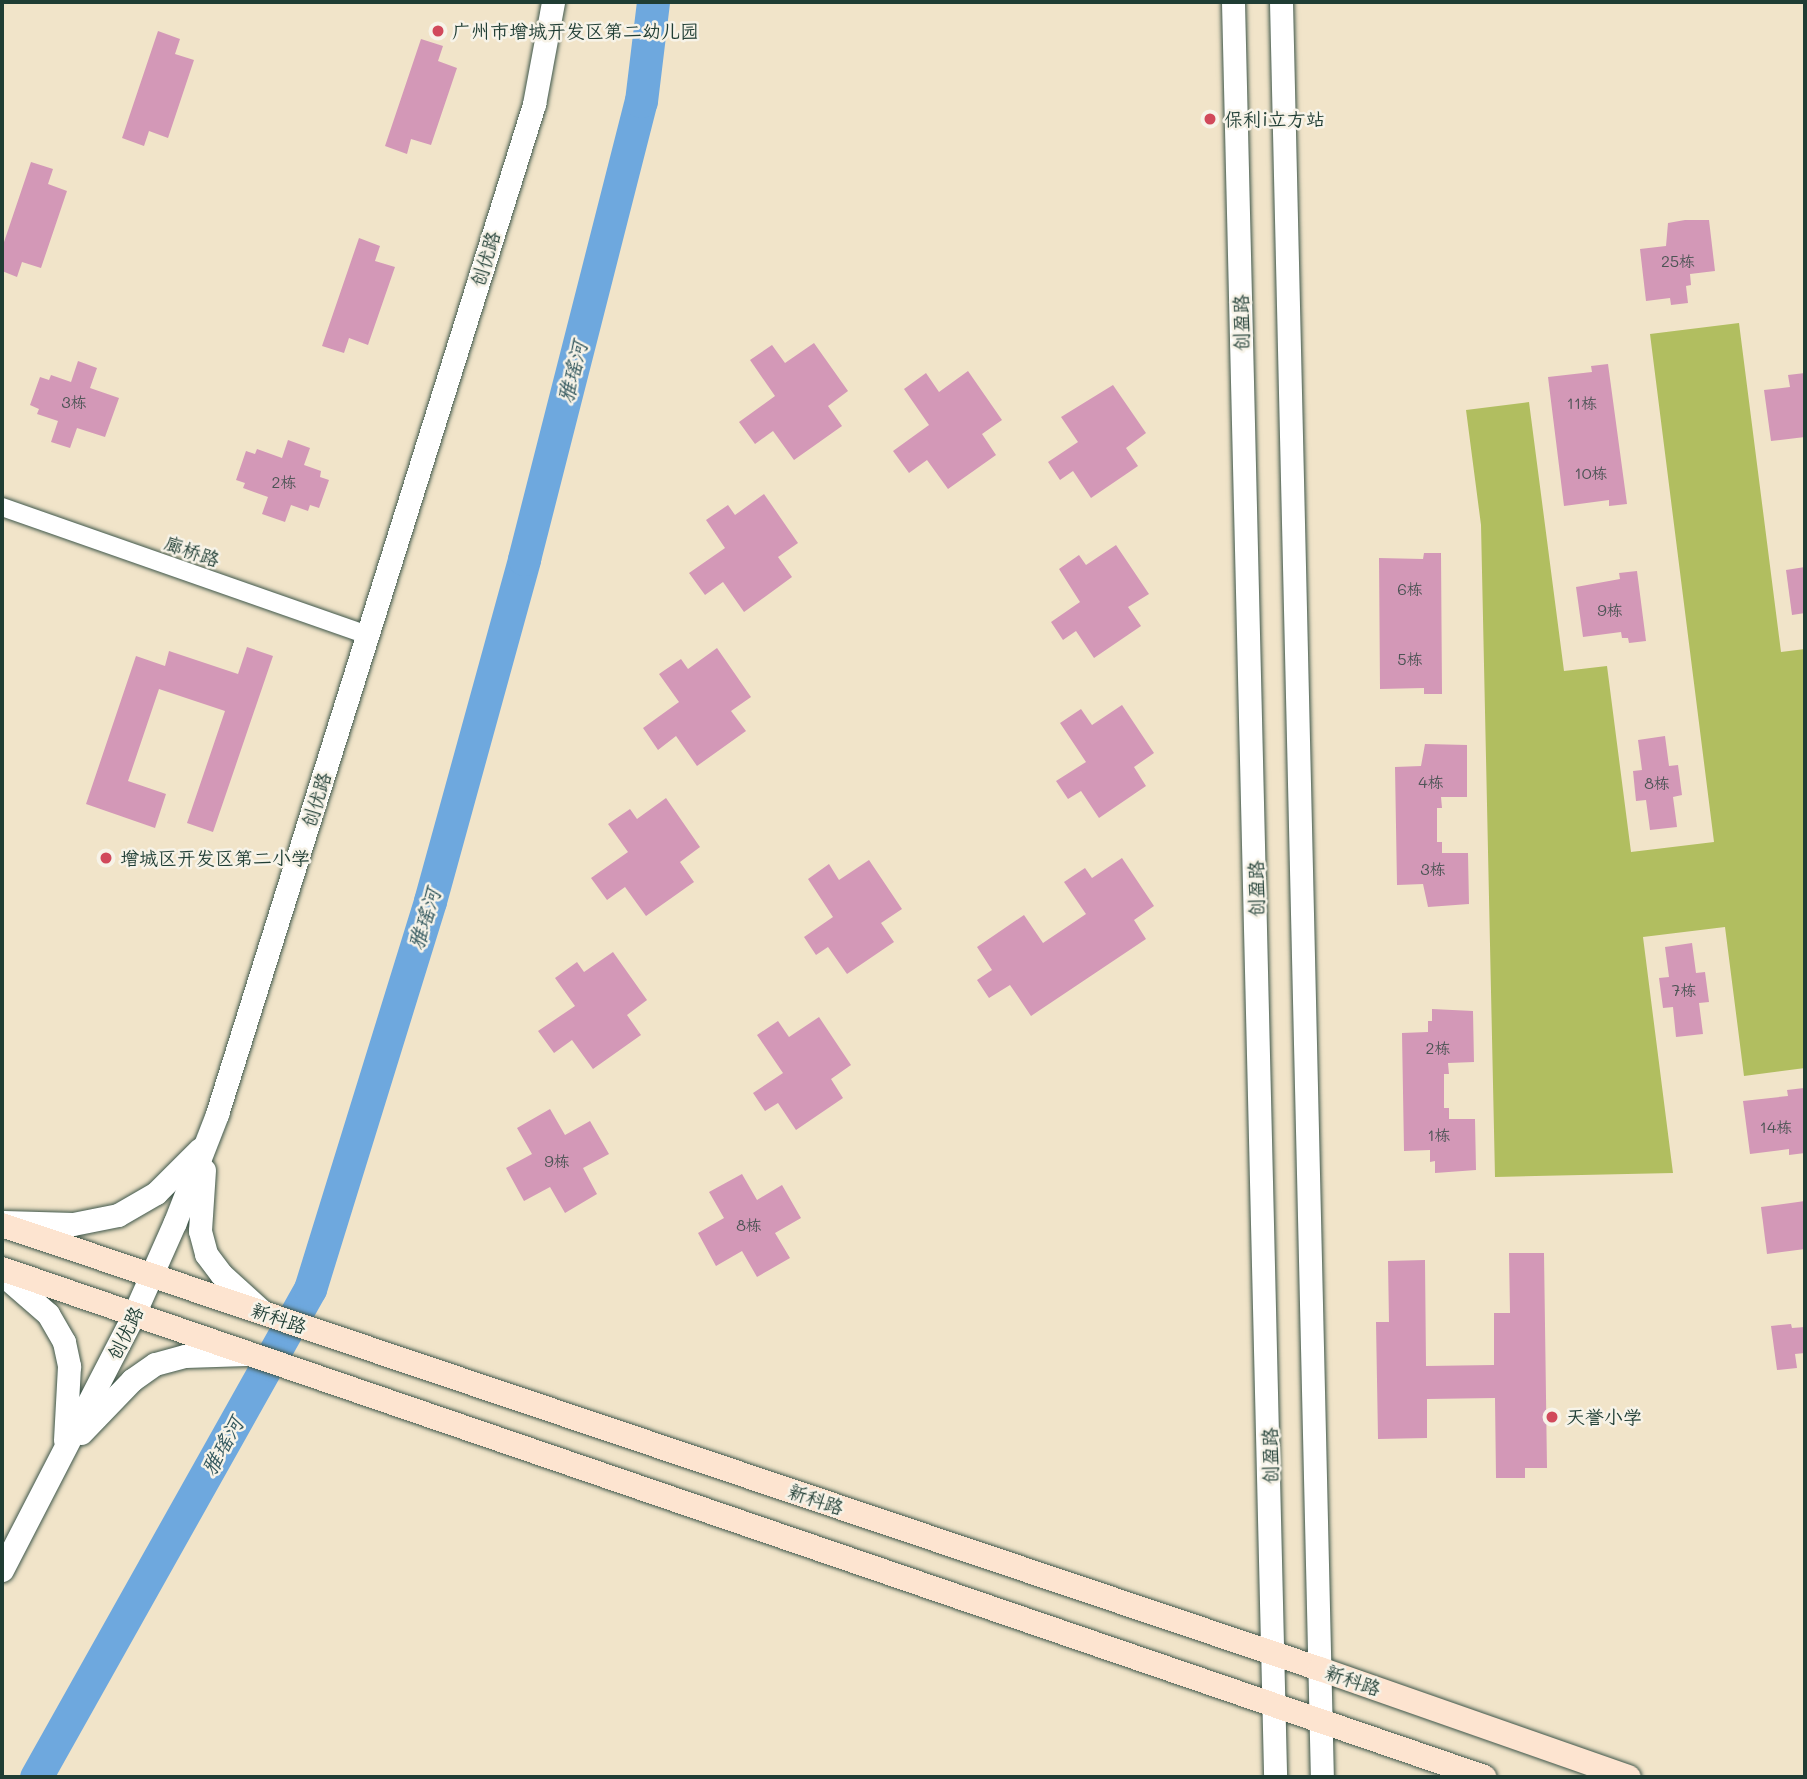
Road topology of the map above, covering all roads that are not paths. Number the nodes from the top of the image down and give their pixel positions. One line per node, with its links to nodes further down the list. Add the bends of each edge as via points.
1 (553, 2): 5 (street, 创优路, via 534,104)
2 (1233, 2): 16 (street, 创盈路)
3 (1281, 2): 17 (street)
4 (2, 507): 5 (street, 廊桥路)
5 (368, 635): 6 (street, 创优路)
6 (207, 1142): 7 (street, via 156,1193 118,1215 73,1224); 10 (street, 创优路); 11 (street, via 202,1242 221,1274)
7 (2, 1224): 10 (main road, 新科路)
8 (2, 1269): 12 (main road)
9 (2, 1275): 14 (street, via 48,1314 64,1342 69,1366)
10 (152, 1276): 11 (main road, 新科路); 12 (street, 创优路)
11 (264, 1313): 16 (main road, 新科路)
12 (135, 1314): 13 (main road); 14 (street, 创优路)
13 (251, 1354): 14 (street, via 185,1356 155,1364 132,1380); 18 (main road)
14 (64, 1450): 15 (street, 创优路)
15 (2, 1570)
16 (1274, 1653): 17 (main road, 新科路); 18 (street, 创盈路)
17 (1320, 1669): 19 (street); 23 (main road, 新科路)
18 (1275, 1704): 19 (main road); 20 (street, 创盈路)
19 (1321, 1719): 21 (street); 22 (main road)
20 (1275, 1777)
21 (1322, 1777)
22 (1484, 1777)
23 (1629, 1777)

